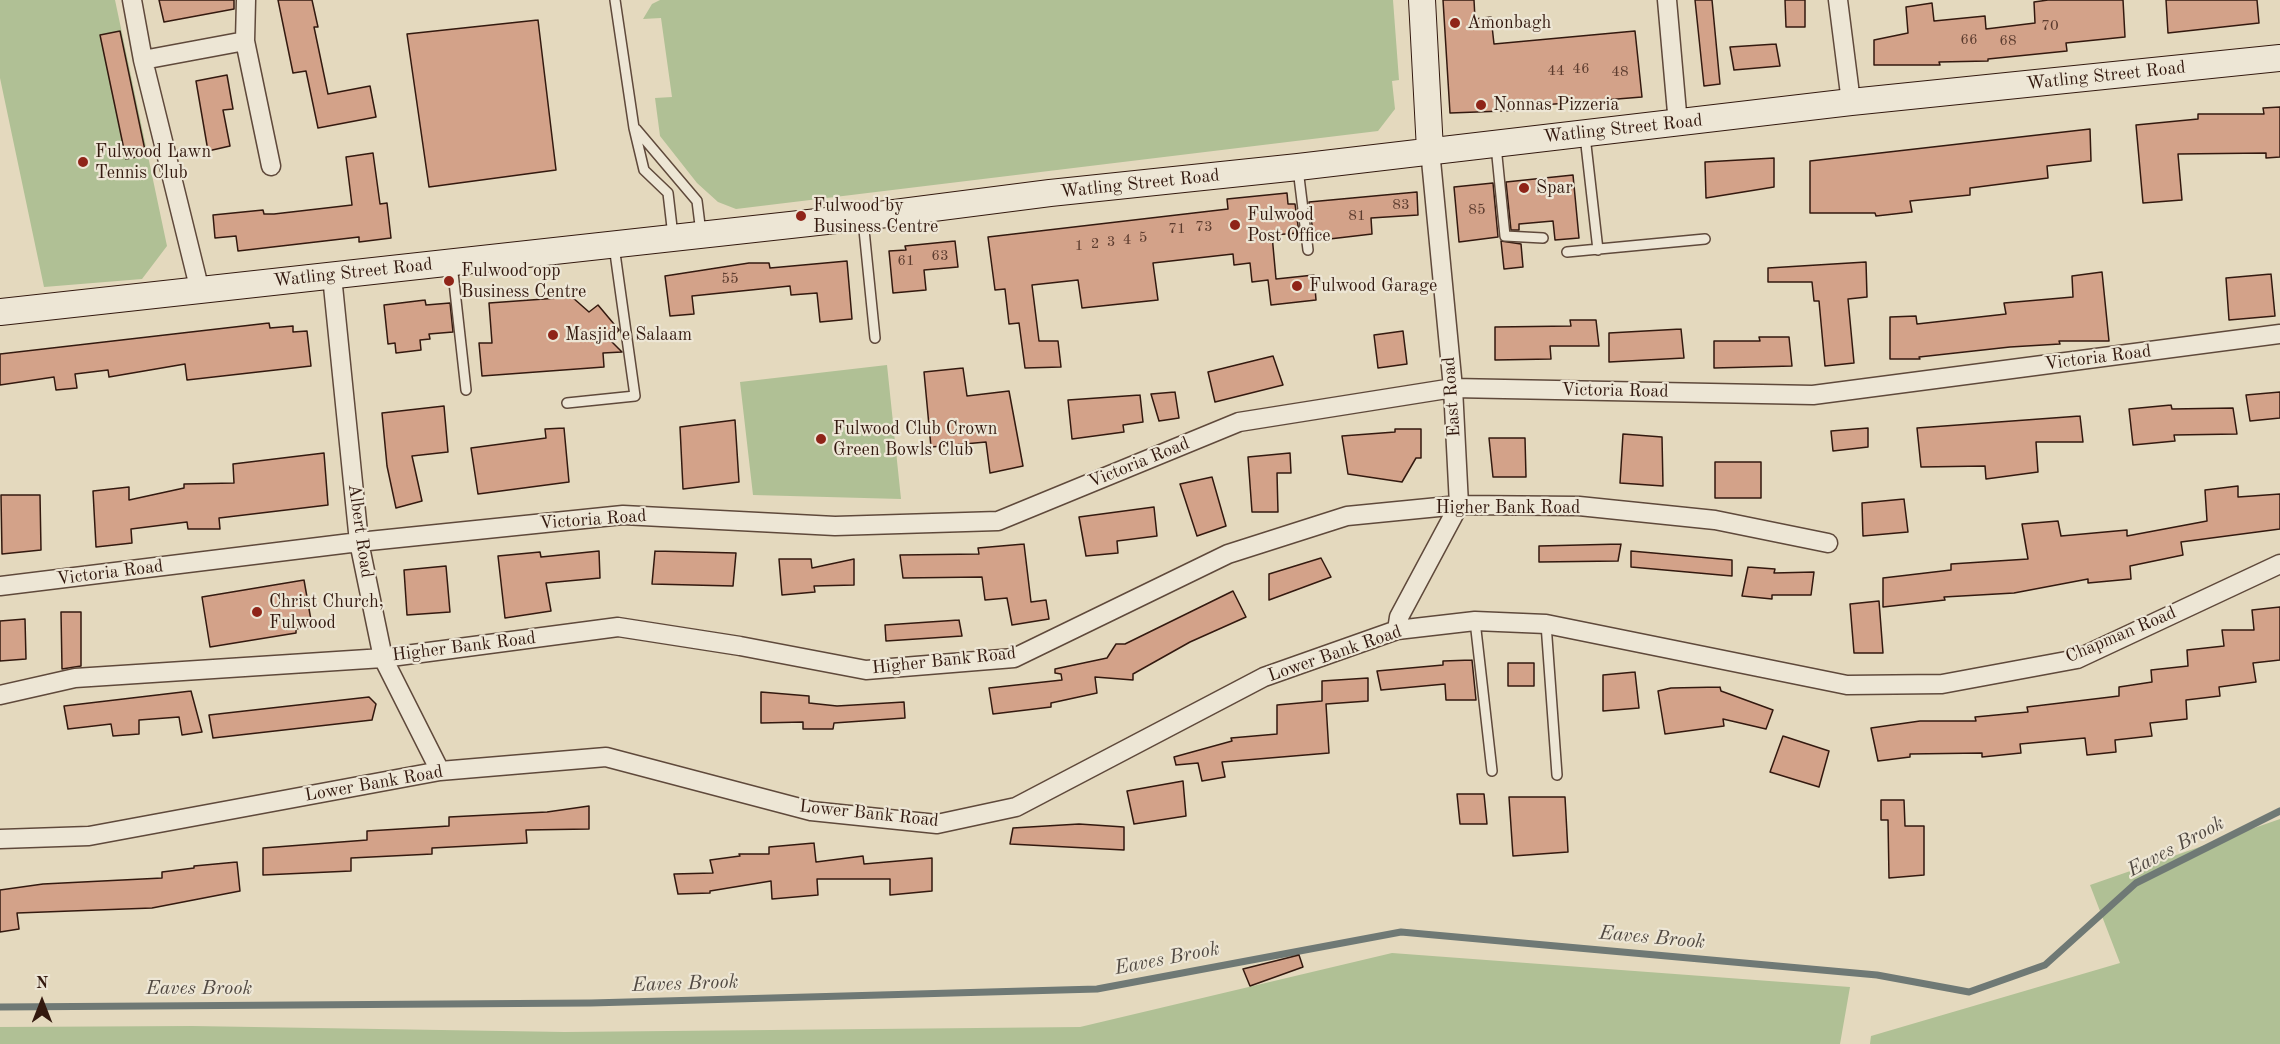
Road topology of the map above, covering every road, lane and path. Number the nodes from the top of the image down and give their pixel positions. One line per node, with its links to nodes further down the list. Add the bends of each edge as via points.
1 (132, 0): 9 (street)
2 (246, 0): 7 (street)
3 (615, 0): 12 (lane)
4 (1422, 0): 15 (main road)
5 (1667, 0): 11 (street)
6 (1838, 0): 10 (street)
7 (245, 41): 9 (street); 16 (street)
8 (2280, 58): 10 (main road, Watling Street Road)
9 (143, 60): 29 (street)
10 (1851, 102): 11 (main road, Watling Street Road)
11 (1678, 124): 13 (main road, Watling Street Road)
12 (634, 128): 19 (lane, via 697,201); 20 (lane, via 644,170 668,193)
13 (1585, 134): 14 (main road, Watling Street Road); 25 (lane)
14 (1496, 143): 15 (main road, Watling Street Road); 21 (lane, via 1505,236)
15 (1430, 150): 17 (main road, Watling Street Road); 33 (street, East Road)
16 (271, 166)
17 (1298, 167): 18 (main road, Watling Street Road); 24 (lane)
18 (863, 217): 19 (main road, Watling Street Road); 32 (lane)
19 (701, 234): 20 (main road, Watling Street Road)
20 (673, 236): 23 (main road, Watling Street Road)
21 (1543, 238)
22 (1705, 239): 25 (lane)
23 (614, 243): 27 (main road, Watling Street Road); 35 (lane, via 635,396)
24 (1308, 250)
25 (1598, 250): 26 (lane)
26 (1567, 252)
27 (452, 262): 28 (main road, Watling Street Road); 34 (lane)
28 (332, 276): 29 (main road, Watling Street Road); 37 (street, Albert Road)
29 (200, 291): 30 (main road, Watling Street Road)
30 (0, 312)
31 (2280, 334): 33 (street, Victoria Road, via 1813,395)
32 (875, 338)
33 (1453, 388): 36 (street, East Road); 37 (street, Victoria Road, via 1239,422 998,521 835,526 622,515)
34 (465, 390)
35 (567, 403)
36 (1459, 505): 38 (street, Higher Bank Road, via 1590,507 1714,520); 43 (street, via 1399,617); 44 (street, Higher Bank Road, via 1347,516 1228,554 1014,658 866,670 618,627)
37 (359, 542): 40 (street, Victoria Road); 44 (street, Albert Road)
38 (1828, 543)
39 (2280, 564): 45 (street, Chapman Road, via 2077,658 1942,684)
40 (0, 586)
41 (1475, 621): 42 (street, Lower Bank Road); 43 (street, Lower Bank Road); 48 (lane)
42 (1546, 624): 45 (street, Lower Bank Road); 49 (lane)
43 (1397, 630): 47 (street, Lower Bank Road, via 1264,677 1016,807 937,824 811,811 606,757)
44 (383, 658): 46 (street, Higher Bank Road, via 75,678); 47 (street, Albert Road)
45 (1847, 685)
46 (0, 695)
47 (440, 771): 50 (street, Lower Bank Road, via 89,837)
48 (1492, 771)
49 (1557, 775)
50 (0, 839)

